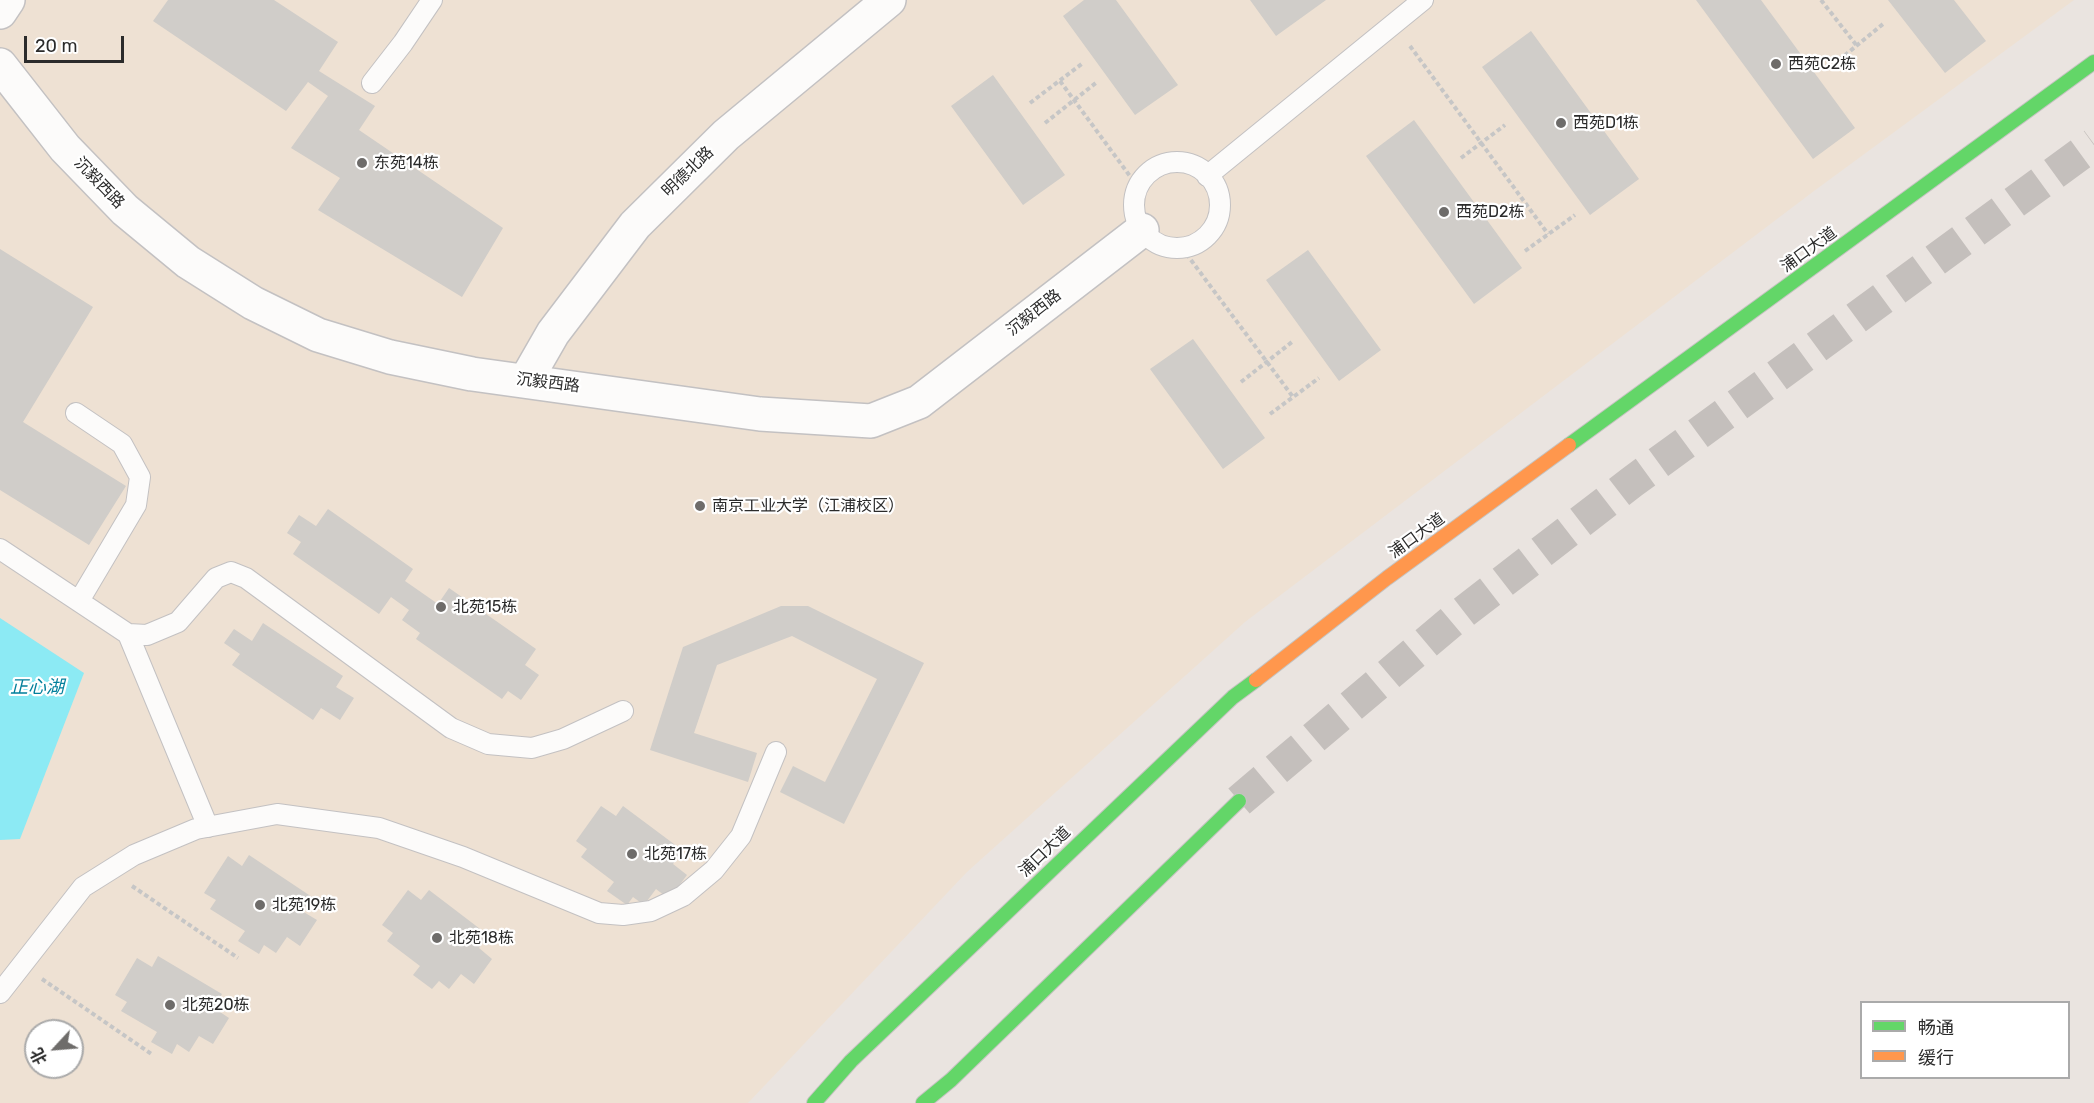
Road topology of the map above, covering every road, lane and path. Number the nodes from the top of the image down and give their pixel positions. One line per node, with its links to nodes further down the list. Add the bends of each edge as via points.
1 (8, 0): 6 (street)
2 (432, 0): 16 (lane)
3 (889, 0): 33 (street, 明德北路, via 726,135 634,225 553,333)
4 (1423, 0): 7 (lane)
5 (1821, 0): 9 (path)
6 (0, 12)
7 (1394, 24): 21 (path); 23 (lane)
8 (1883, 24): 9 (path)
9 (1857, 46): 13 (path)
10 (2094, 62): 50 (main road, 浦口大道, via 1387,578 1233,697 851,1061)
11 (1083, 63): 14 (path)
12 (0, 65): 33 (street, 沉毅西路, via 65,148 125,210 188,262 253,303 318,335 390,357 472,374)
13 (1833, 65)
14 (1060, 81): 17 (path); 18 (path)
15 (1097, 82): 17 (path)
16 (372, 83)
17 (1075, 99): 19 (path); 24 (path)
18 (1030, 103)
19 (1045, 123)
20 (1505, 125): 21 (path)
21 (1481, 143): 22 (path); 27 (path)
22 (1461, 158)
23 (1207, 176): 24 (lane, via 1191,165 1163,164); 28 (lane, via 1218,194 1217,221 1199,242)
24 (1138, 187): 26 (lane, via 1134,209)
25 (1575, 215): 27 (path)
26 (1142, 230): 28 (lane, via 1158,245); 33 (street, 沉毅西路, via 919,402 871,421 760,414)
27 (1548, 234): 29 (path)
28 (1182, 248): 31 (path)
29 (1525, 252)
30 (1292, 342): 31 (path)
31 (1267, 361): 34 (path); 35 (path)
32 (1319, 378): 35 (path)
33 (526, 380)
34 (1241, 382)
35 (1293, 397): 37 (path)
36 (76, 413): 39 (lane, via 122,444 140,477 136,505)
37 (1270, 414)
38 (0, 549): 39 (lane)
39 (79, 601): 40 (lane)
40 (128, 634): 41 (lane, via 147,635 178,622 216,578 231,572 246,578 451,728 488,744 532,748 563,740); 44 (lane)
41 (623, 711)
42 (776, 752): 44 (lane, via 741,836 714,870 683,896 651,910 623,915 599,913 463,857 379,828 277,814)
43 (1239, 801): 51 (main road)
44 (208, 827): 45 (lane, via 134,855)
45 (109, 871): 46 (path); 47 (lane, via 83,887)
46 (238, 958)
47 (21, 964): 48 (lane); 49 (path)
48 (0, 993)
49 (153, 1055)
50 (814, 1103)
51 (923, 1103)

